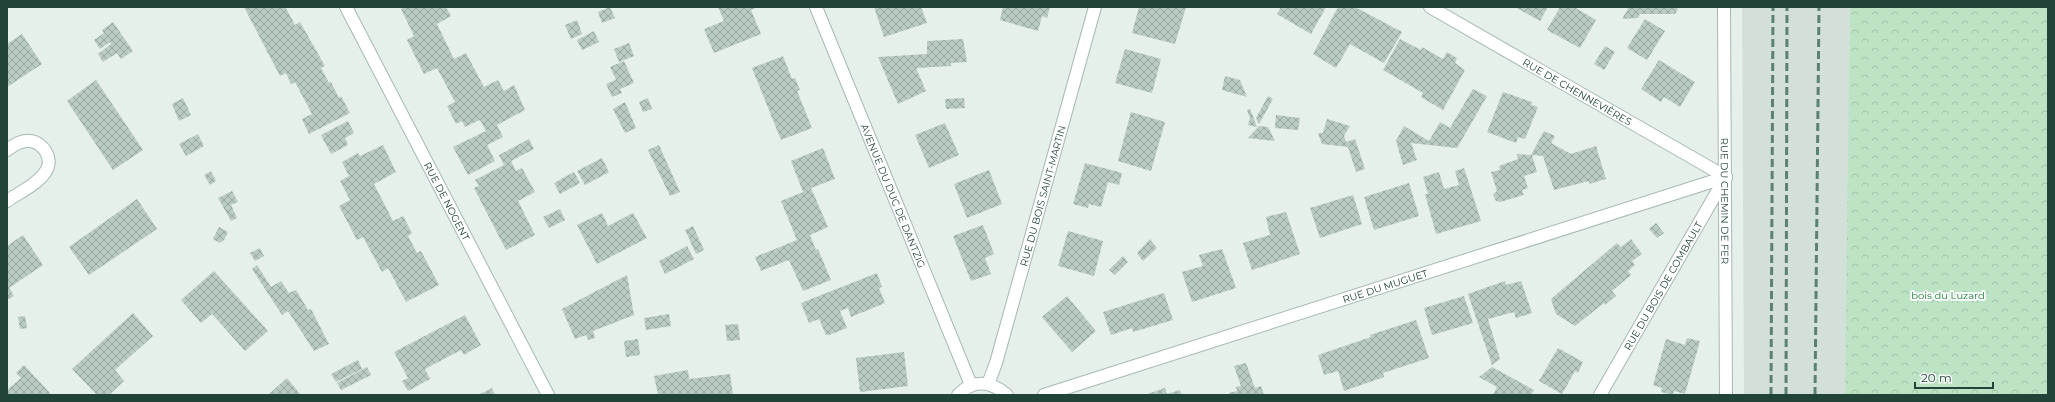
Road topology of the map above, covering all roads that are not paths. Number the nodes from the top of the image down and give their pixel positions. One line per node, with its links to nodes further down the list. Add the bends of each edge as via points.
1 (346, 7): 11 (street, RUE DE NOGENT)
2 (816, 7): 10 (street, AVENUE DU DUC DE DANTZIG)
3 (1095, 7): 9 (street, RUE DU BOIS SAINT-MARTIN)
4 (1430, 7): 7 (street, RUE DE CHENNEVIÈRES)
5 (1724, 7): 7 (street, RUE DU CHEMIN DE FER)
6 (7, 150): 8 (street, via 17,143 30,141 39,144 45,150 48,159 47,169 39,179)
7 (1726, 176): 14 (street, RUE DU MUGUET); 15 (street, RUE DU BOIS DE COMBAULT); 16 (street, RUE DU CHEMIN DE FER)
8 (7, 200)
9 (988, 384): 10 (street); 13 (street)
10 (971, 385): 12 (street)
11 (548, 395)
12 (958, 395)
13 (1007, 395)
14 (1044, 395)
15 (1600, 395)
16 (1726, 395)

